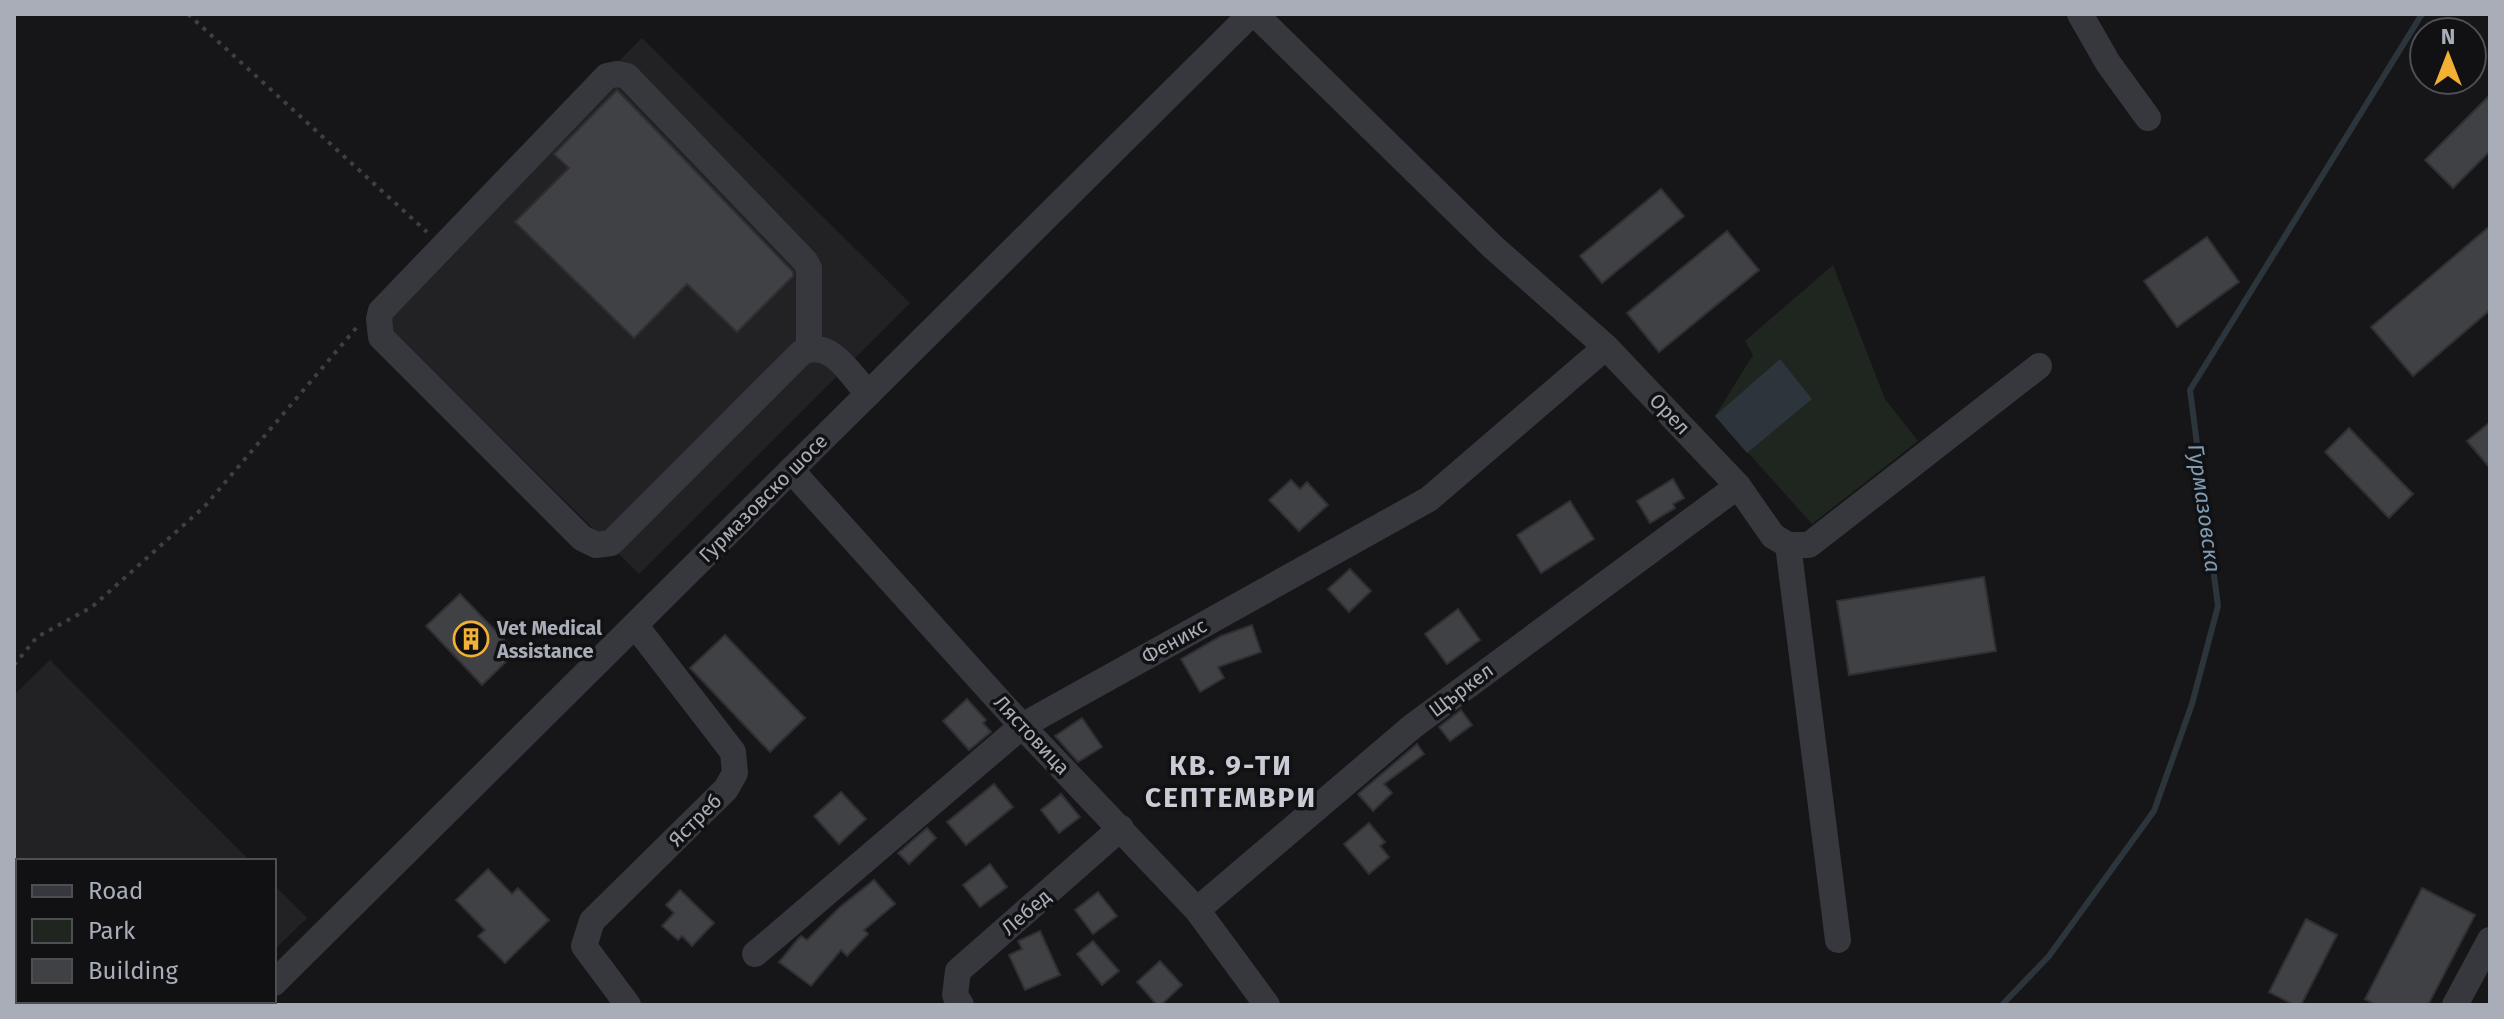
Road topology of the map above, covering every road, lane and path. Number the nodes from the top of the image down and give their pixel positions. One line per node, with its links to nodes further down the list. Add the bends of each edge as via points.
1 (188, 14): 5 (path)
2 (1253, 14): 7 (street, Орел, via 1493,247); 10 (street, Гурмазовско шосе)
3 (2080, 14): 4 (street)
4 (2148, 118)
5 (433, 237)
6 (363, 319): 15 (path, via 205,506 92,607 37,637)
7 (1606, 347): 12 (street, Орел); 16 (street, Феникс, via 1429,499)
8 (809, 348): 8 (street, via 611,543 596,545 582,538 381,337 379,319 381,311 607,76 617,74 627,76 805,261); 10 (street, via 830,351)
9 (2039, 366): 13 (street, via 1809,545)
10 (868, 394): 11 (street, Гурмазовско шосе)
11 (791, 470): 14 (street, Гурмазовско шосе); 16 (street, Лястовица)
12 (1738, 486): 13 (street, Орел, via 1773,536); 18 (street, Щъркел, via 1413,726)
13 (1788, 545): 19 (street)
14 (635, 625): 22 (street, Гурмазовско шосе); 23 (street, Ястреб, via 733,752 735,773 726,789 592,921 584,946)
15 (14, 665)
16 (1022, 726): 17 (street, Лястовица); 21 (street, Феникс)
17 (1121, 828): 18 (street, Лястовица); 24 (street, Лебед, via 958,971 955,995)
18 (1197, 910): 25 (street, Лястовица)
19 (1838, 940)
20 (2490, 940): 26 (street)
21 (755, 954)
22 (276, 981)
23 (628, 1005)
24 (961, 1005)
25 (1267, 1005)
26 (2455, 1005)

